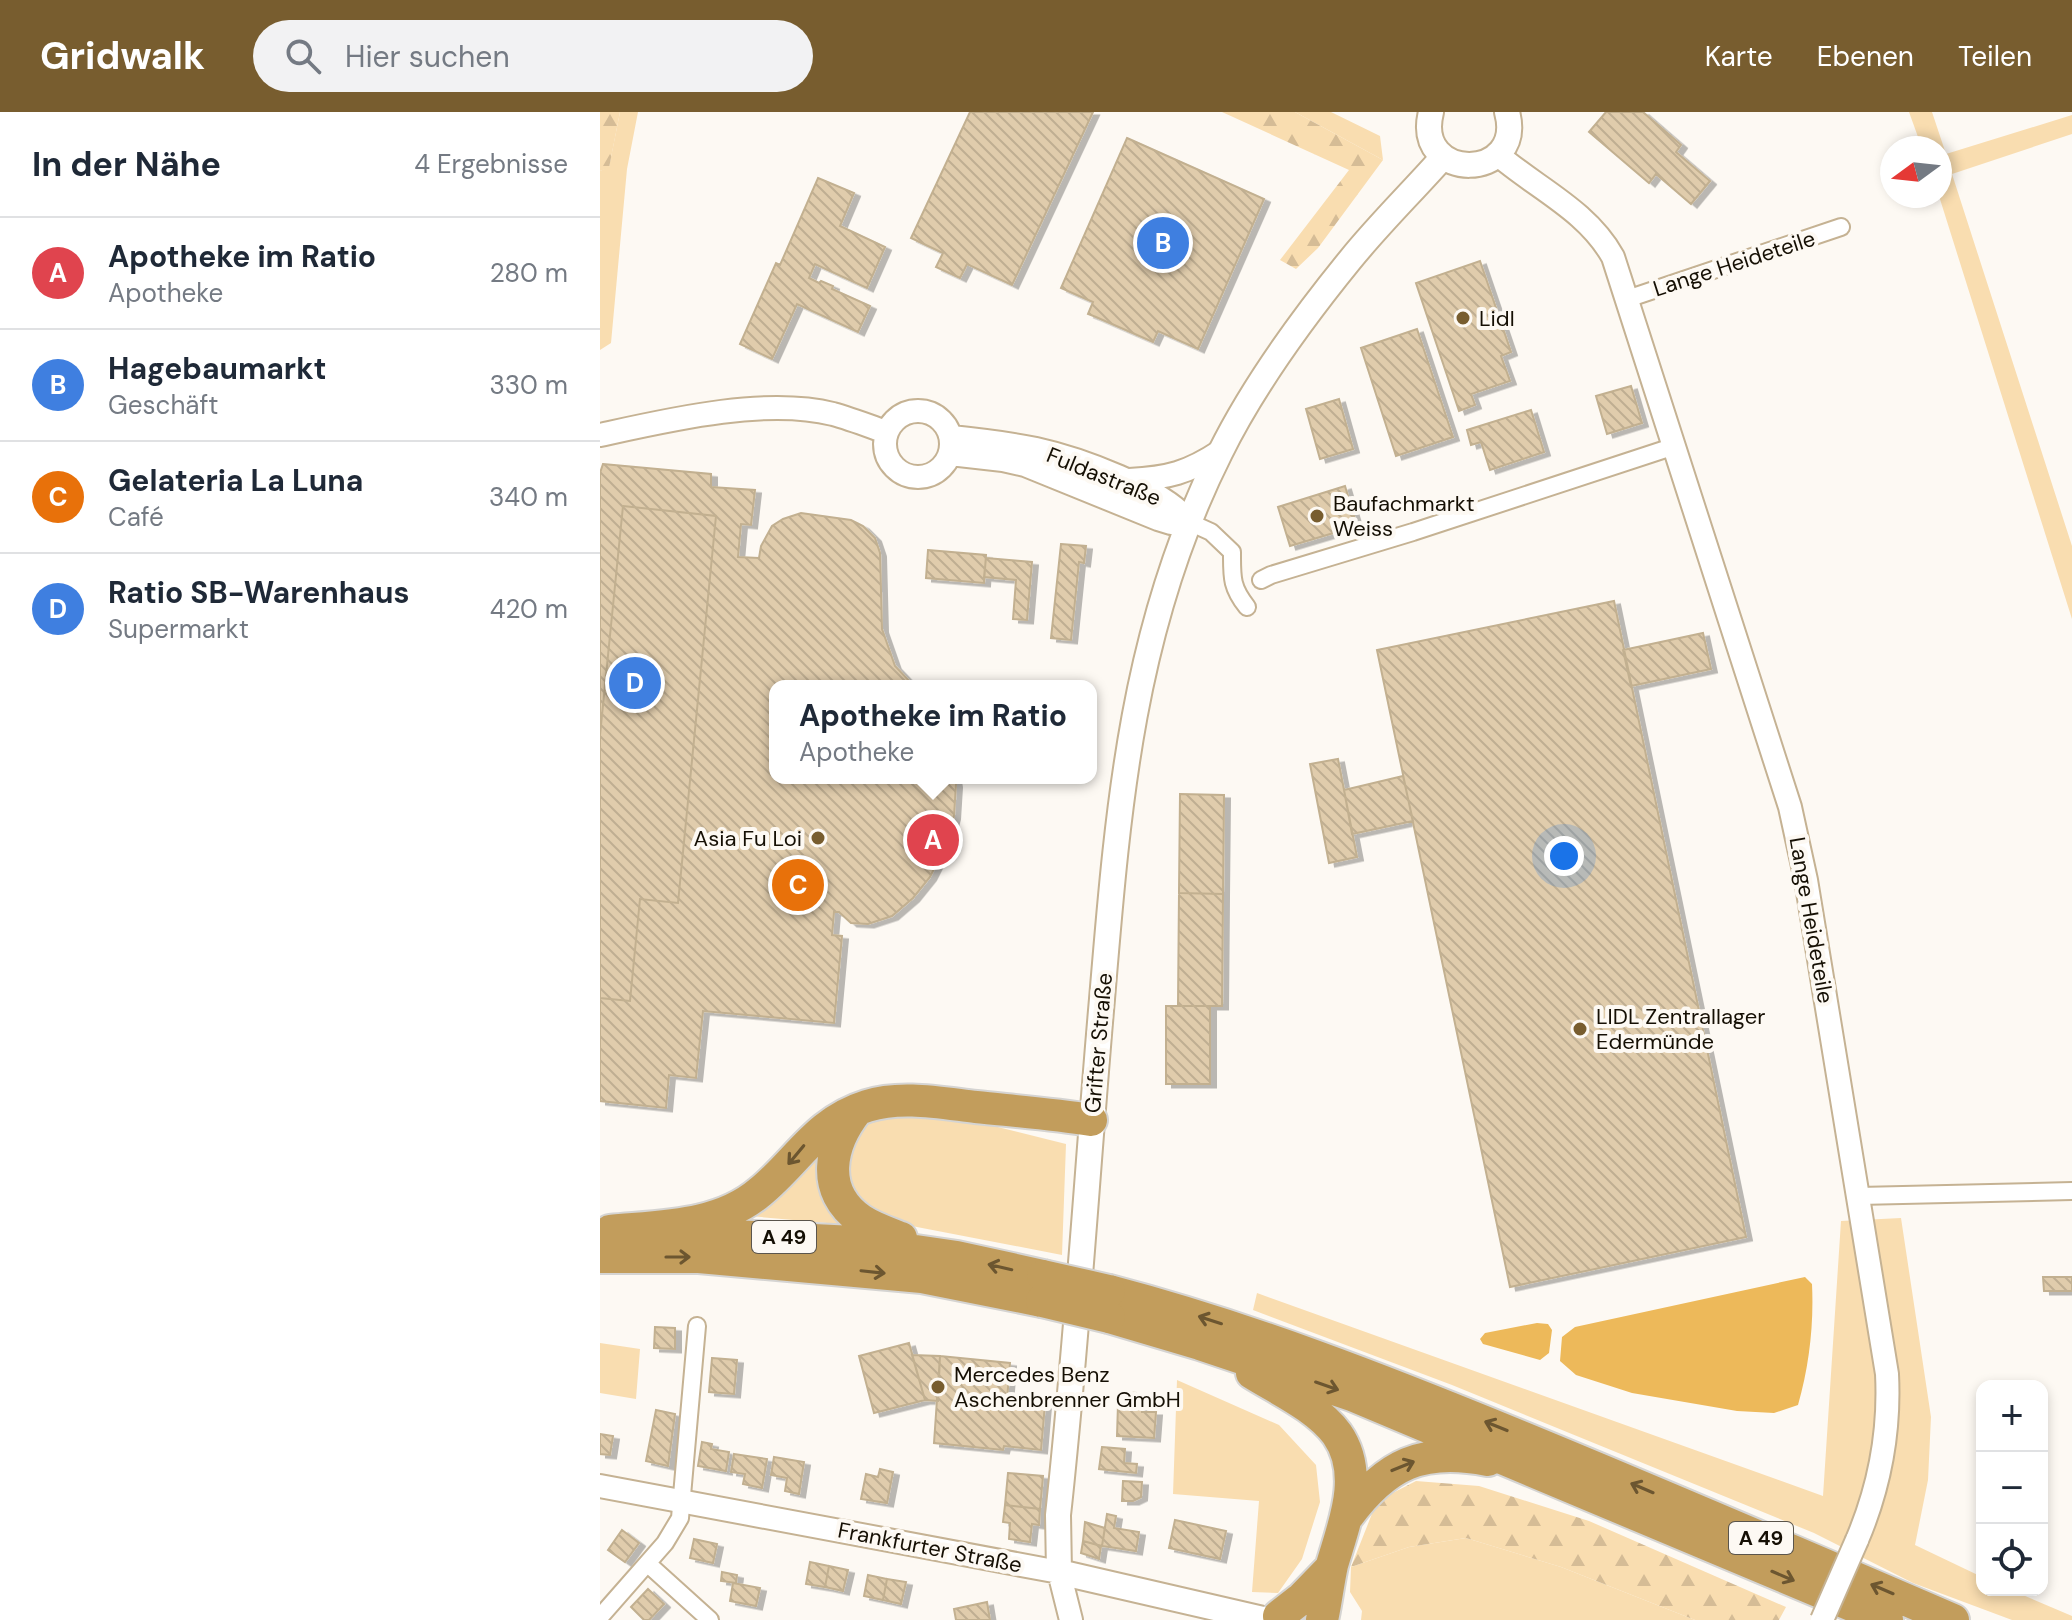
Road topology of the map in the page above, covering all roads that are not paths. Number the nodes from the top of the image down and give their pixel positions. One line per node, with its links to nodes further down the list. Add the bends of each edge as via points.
1 (1431, 112): 4 (main road, via 1429,133)
2 (1507, 112): 3 (main road, via 1509,131)
3 (1497, 154): 4 (main road, via 1483,164 1467,166); 6 (street, Lange Heideteile, via 1596,230 1613,257)
4 (1443, 157): 11 (main road, Grifter Straße, via 1315,305 1249,399)
5 (1841, 227): 6 (street, Lange Heideteile)
6 (1627, 299): 10 (street, Lange Heideteile)
7 (886, 432): 8 (street, via 831,414 785,409 684,416); 9 (street, via 898,417 915,410 934,415 947,428); 9 (street, via 889,462 915,478 933,474 946,462)
8 (600, 435)
9 (950, 446): 12 (street, Fuldastraße, via 1037,449); 13 (street, Fuldastraße, via 1025,465 1158,519)
10 (1675, 446): 14 (street); 19 (street, Lange Heideteile, via 1793,819)
11 (1221, 451): 12 (street, via 1185,472); 13 (main road, Grifter Straße)
12 (1124, 481): 13 (street, Fuldastraße, via 1154,493)
13 (1189, 522): 15 (street, via 1211,532 1232,552 1232,580); 17 (main road, Grifter Straße, via 1143,666 1130,734)
14 (1261, 580)
15 (1247, 607)
16 (858, 1109): 17 (highway, via 880,1102 930,1102); 20 (highway, one-way to 20, via 826,1127 758,1195 727,1213); 21 (highway, via 838,1137 833,1159 845,1203 875,1227)
17 (1091, 1120): 32 (main road, Grifter Straße, via 1058,1515)
18 (2072, 1191): 19 (street)
19 (1859, 1196): 38 (street, Lange Heideteile, bridge, via 1889,1398 1881,1470)
20 (603, 1240): 21 (highway, A 49, via 827,1240); 22 (highway, A 49, one-way to 22, via 699,1257)
21 (957, 1257): 22 (highway, A 49, one-way to 21)
22 (1043, 1289): 23 (highway, A 49, bridge)
23 (1109, 1304): 25 (highway, A 49); 40 (highway, A 49, one-way to 23, via 1359,1372 1171,1307)
24 (697, 1326): 28 (street)
25 (1200, 1344): 26 (highway, A 49, one-way to 26, via 1352,1395); 29 (highway, via 1309,1409 1336,1434 1350,1471)
26 (1531, 1469): 29 (highway, one-way to 26, via 1376,1482 1412,1462 1477,1458); 39 (highway, A 49, one-way to 39)
27 (600, 1486): 28 (street, Frankfurter Straße)
28 (681, 1502): 30 (street, via 680,1518); 32 (street, Frankfurter Straße)
29 (1347, 1517): 31 (highway)
30 (648, 1564): 33 (street); 35 (street)
31 (1331, 1568): 34 (highway, via 1310,1591); 37 (highway)
32 (1059, 1572): 34 (main road, Frankfurter Straße); 36 (street)
33 (600, 1617)
34 (1268, 1618): 37 (main road, Frankfurter Straße)
35 (710, 1620)
36 (1071, 1620)
37 (1321, 1620)
38 (1822, 1620)
39 (1887, 1620)
40 (1953, 1620)

